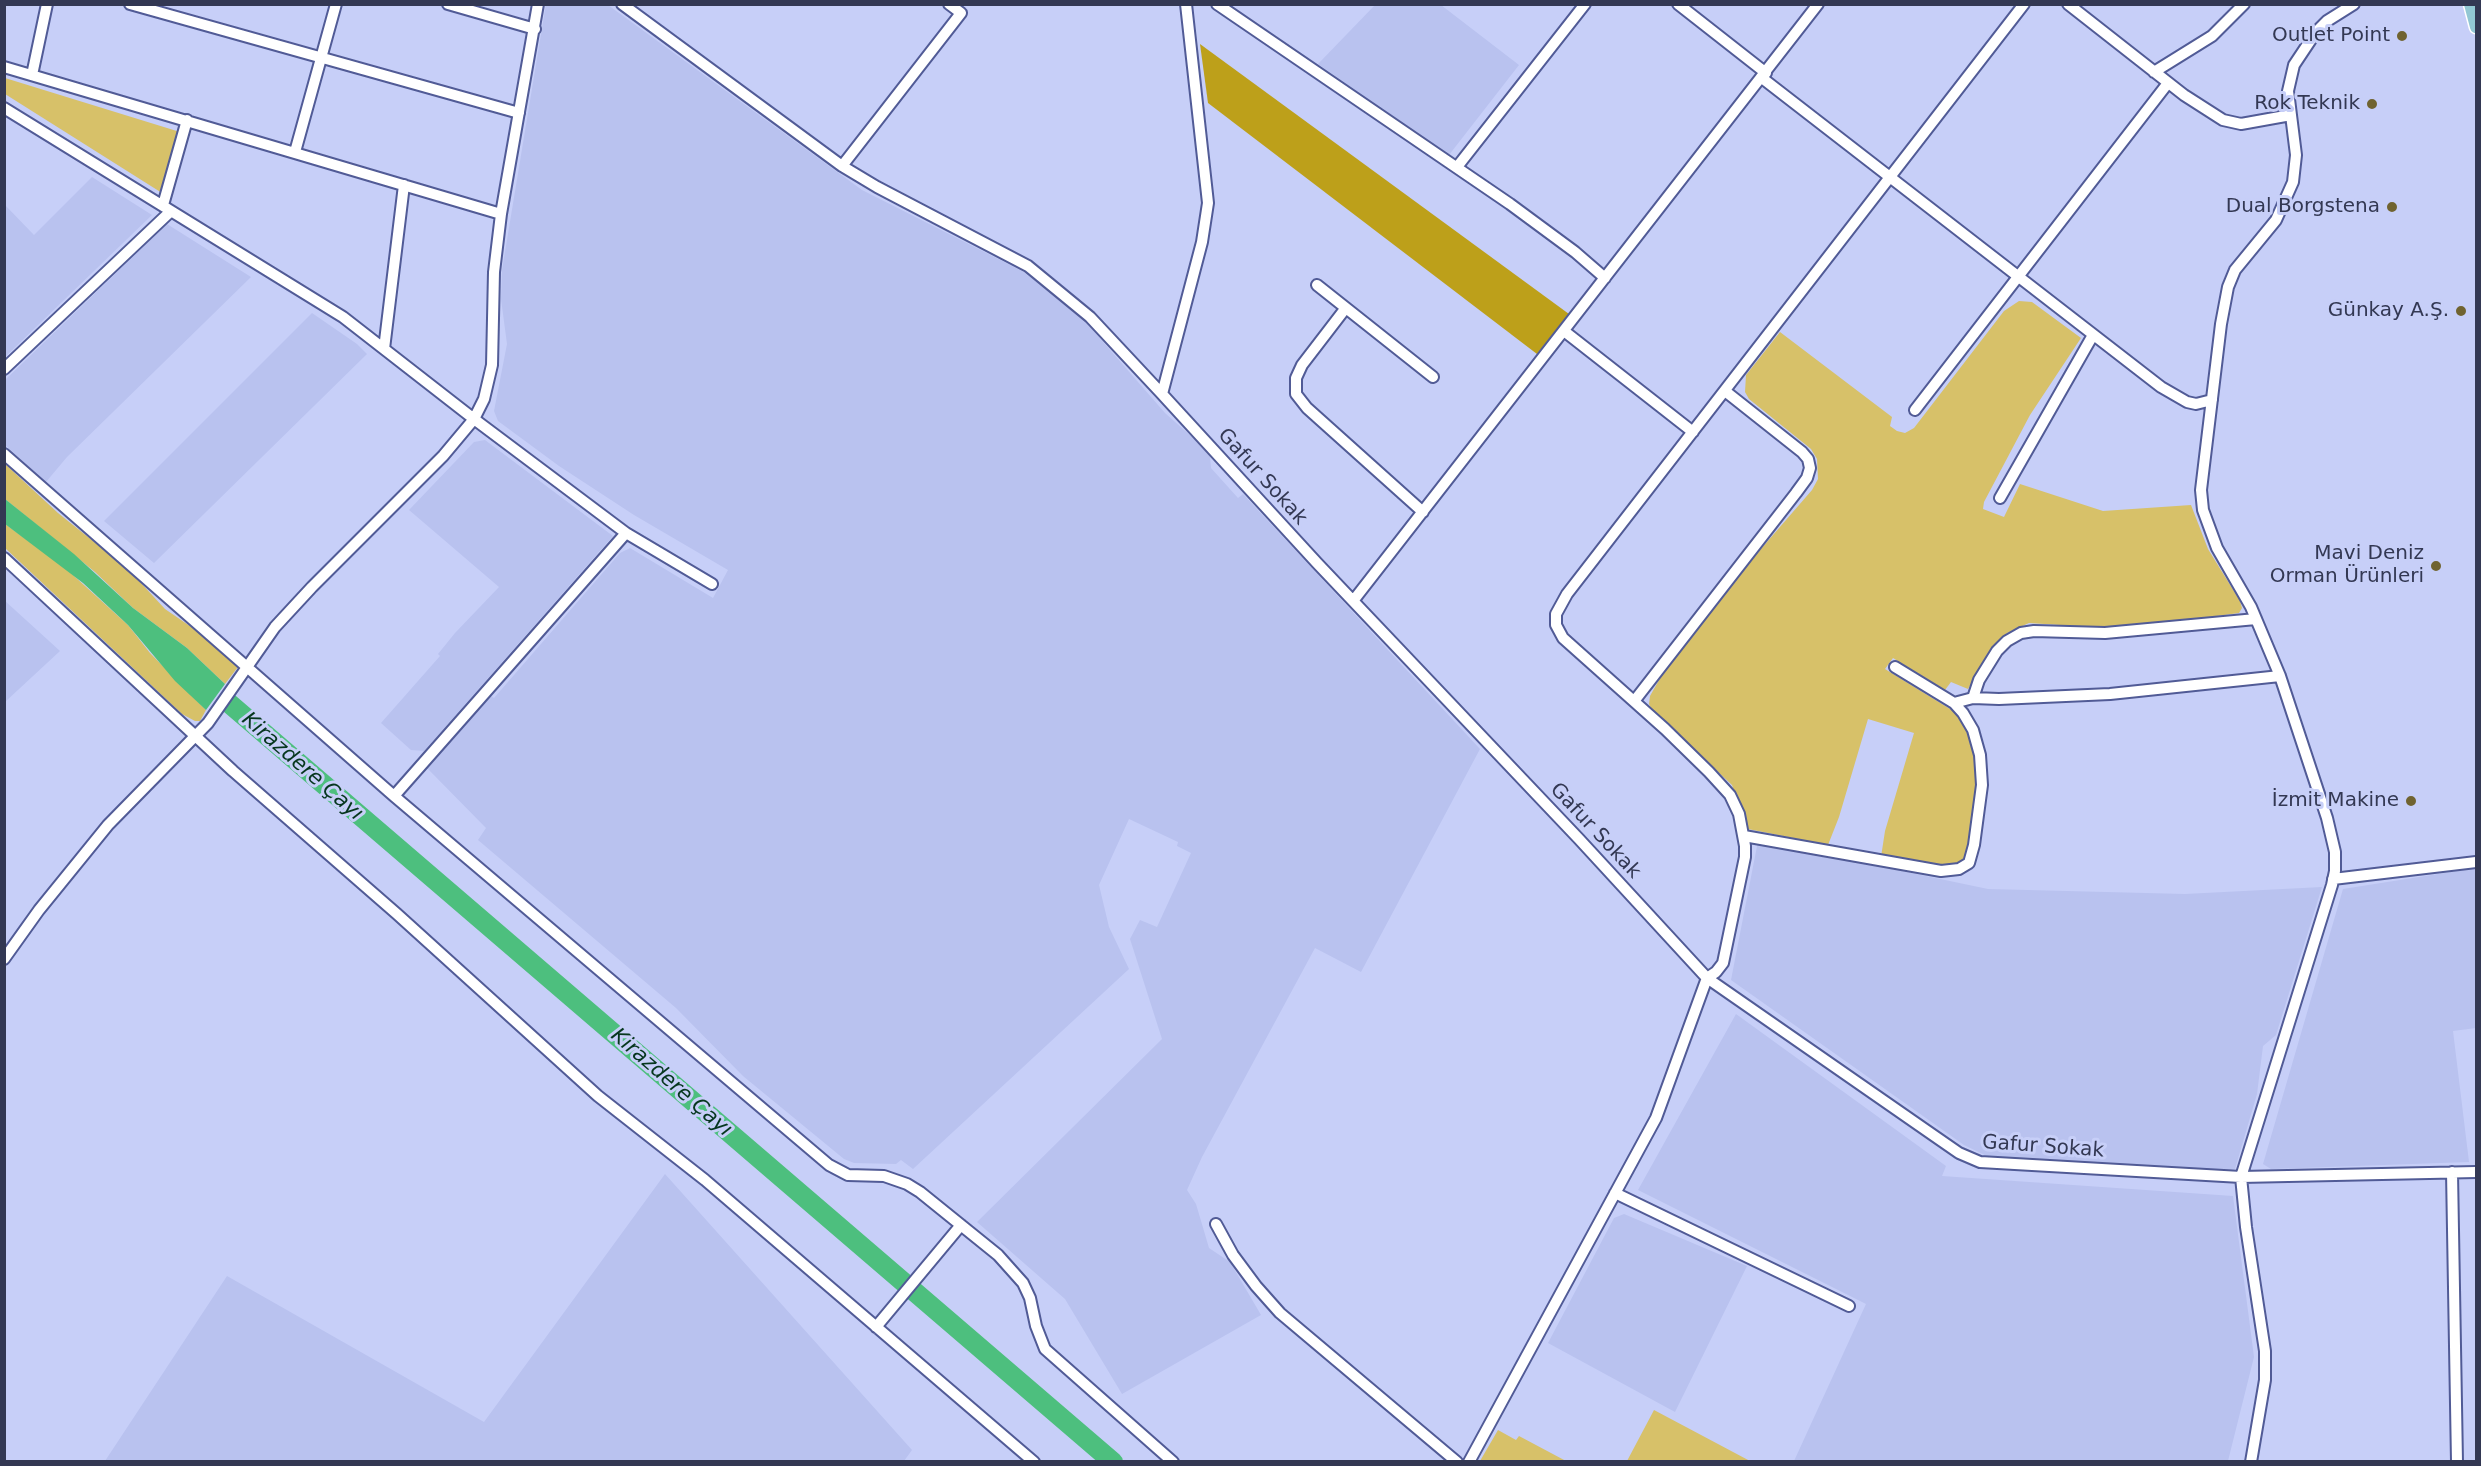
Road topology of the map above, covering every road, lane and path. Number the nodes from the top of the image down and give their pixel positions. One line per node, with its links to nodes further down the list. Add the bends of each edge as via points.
1 (47, 4): 24 (street)
2 (130, 4): 21 (street)
3 (336, 4): 21 (street)
4 (448, 4): 20 (street)
5 (538, 4): 20 (street)
6 (622, 4): 32 (street, Gafur Sokak)
7 (949, 4): 18 (street)
8 (1186, 4): 48 (street, via 1208,203 1202,242)
9 (1217, 4): 33 (street)
10 (1585, 4): 33 (street)
11 (1678, 4): 25 (street)
12 (1818, 4): 25 (street)
13 (2024, 4): 34 (street)
14 (2068, 4): 23 (street)
15 (2244, 4): 23 (street, via 2212,36)
16 (2354, 4): 29 (street, via 2327,21 2300,53 2289,83)
17 (2470, 4): 19 (main road)
18 (964, 9): 32 (street)
19 (2476, 27)
20 (535, 28): 28 (street)
21 (321, 59): 28 (street); 31 (street)
22 (4, 67): 24 (street)
23 (2154, 72): 26 (street)
24 (33, 75): 30 (street)
25 (1764, 76): 34 (street); 39 (street)
26 (2168, 83): 29 (street, via 2232,123); 38 (street)
27 (4, 108): 36 (street)
28 (519, 113): 37 (street)
29 (2291, 115): 49 (street, via 2296,154 2293,182 2276,220 2231,277)
30 (187, 120): 31 (street); 36 (street)
31 (294, 152): 35 (street)
32 (842, 166): 48 (street, Gafur Sokak, via 1028,266 1090,317)
33 (1457, 167): 39 (street)
34 (1890, 178): 38 (street); 47 (street)
35 (404, 185): 37 (street); 44 (street)
36 (167, 208): 44 (street, via 343,317); 45 (street)
37 (501, 214): 51 (street, via 494,272 492,365 484,399)
38 (2019, 277): 43 (street); 50 (street)
39 (1605, 278): 42 (street)
40 (1317, 285): 41 (street)
41 (1344, 309): 46 (street); 55 (street, via 1302,364 1296,378 1296,394)
42 (1564, 331): 52 (street); 55 (street)
43 (2093, 335): 49 (street, via 2181,399 2196,404); 54 (street)
44 (384, 349): 51 (street)
45 (4, 369)
46 (1433, 378)
47 (1725, 391): 52 (street); 65 (street, via 1802,452 1810,468 1796,493)
48 (1162, 394): 59 (street, Gafur Sokak)
49 (2212, 400): 60 (street, via 2200,490 2203,510 2217,548)
50 (1915, 410)
51 (474, 419): 56 (street); 61 (street, via 443,456 289,612)
52 (1693, 432): 65 (street, via 1567,594 1556,614 1556,625 1563,638)
53 (4, 454): 61 (street)
54 (2000, 498)
55 (1423, 512): 59 (street)
56 (626, 533): 58 (street); 68 (street)
57 (4, 558): 67 (street)
58 (712, 584)
59 (1353, 601): 73 (street, Gafur Sokak)
60 (2256, 619): 63 (street); 64 (street, via 2105,633 2021,633 1997,651)
61 (247, 666): 67 (street); 68 (street)
62 (1895, 667): 66 (street)
63 (2280, 676): 64 (street, via 2110,694); 71 (street, via 2327,818 2334,852)
64 (1973, 698): 66 (street)
65 (1635, 700): 69 (street, via 1721,785 1735,804)
66 (1954, 703): 69 (street, via 1972,730 1982,768 1974,845 1965,866 1941,871)
67 (196, 736): 72 (street, via 108,825); 81 (street, via 598,1096 705,1180)
68 (394, 796): 79 (street, via 829,1165 848,1175 884,1176 907,1184)
69 (1744, 836): 73 (street, via 1745,857 1723,963)
70 (2476, 862): 71 (street)
71 (2333, 879): 76 (street)
72 (4, 959)
73 (1707, 978): 76 (street, Gafur Sokak, via 1971,1160); 77 (street, via 1656,1118)
74 (2452, 1172): 75 (street, Gafur Sokak); 76 (street, Gafur Sokak); 87 (street)
75 (2476, 1172)
76 (2241, 1177): 86 (street, via 2265,1351 2265,1380)
77 (1615, 1193): 80 (street); 85 (street)
78 (1216, 1224): 84 (street, via 1233,1255 1280,1313)
79 (957, 1229): 81 (street); 83 (street, via 998,1255 1023,1283 1045,1349)
80 (1849, 1306)
81 (876, 1327): 82 (street)
82 (1034, 1461)
83 (1173, 1461)
84 (1457, 1461)
85 (1469, 1461)
86 (2251, 1461)
87 (2457, 1461)

